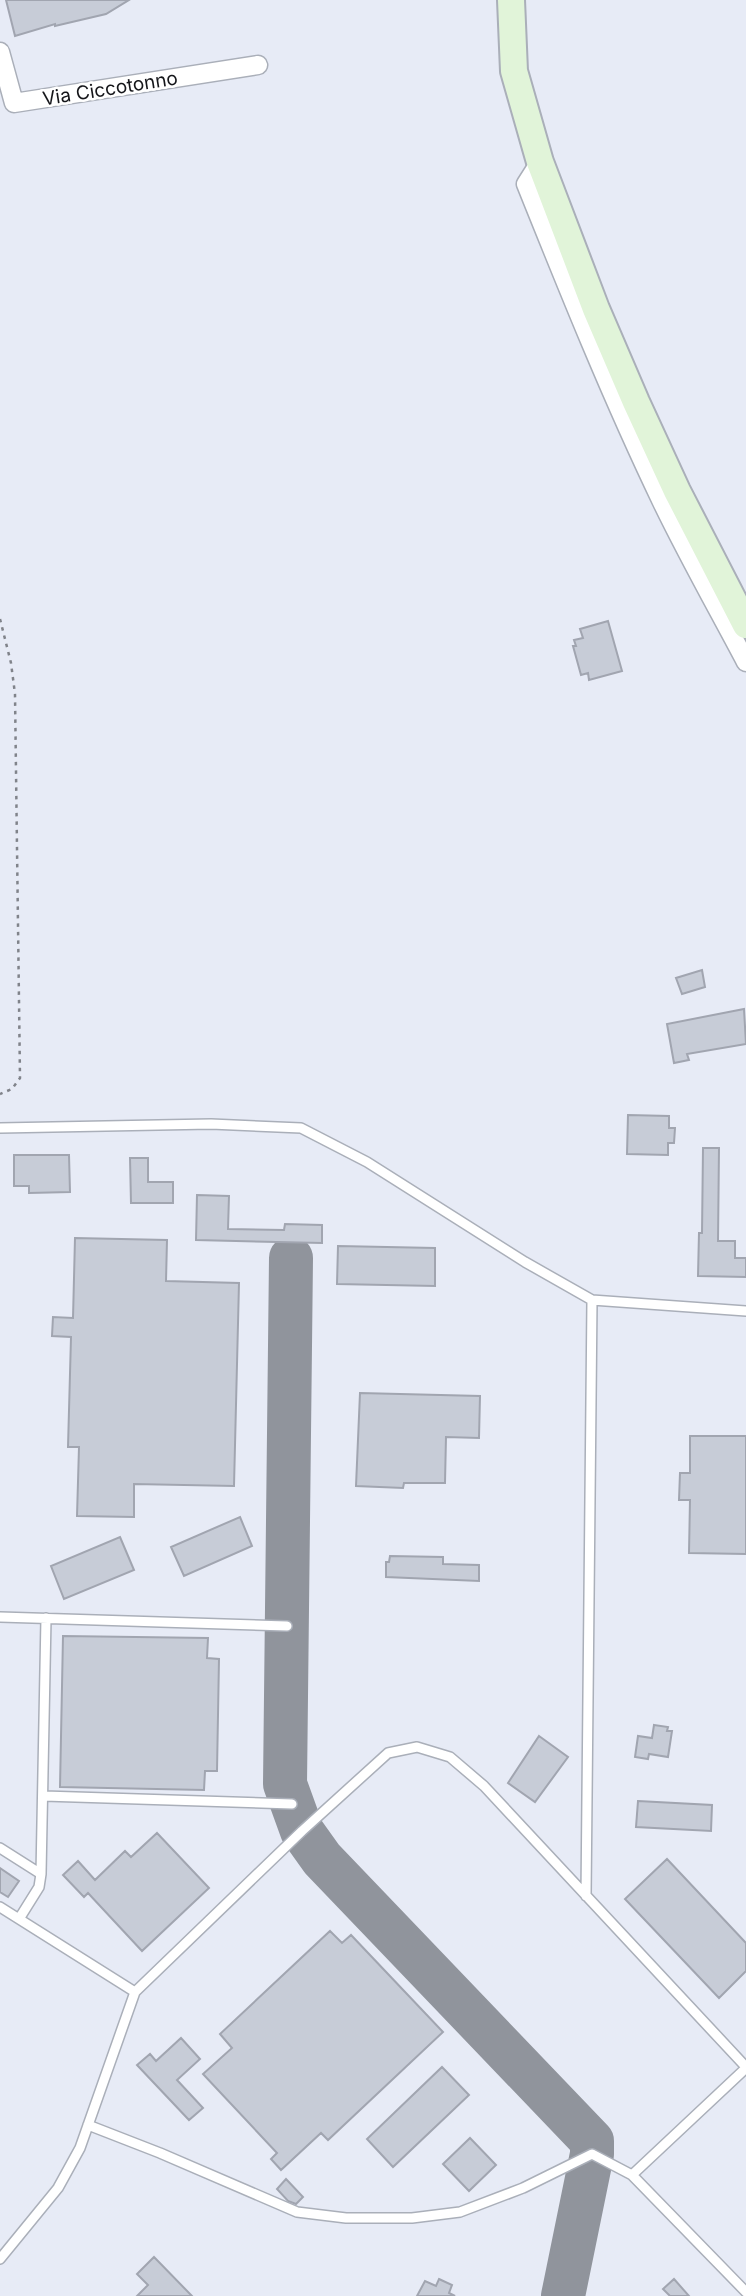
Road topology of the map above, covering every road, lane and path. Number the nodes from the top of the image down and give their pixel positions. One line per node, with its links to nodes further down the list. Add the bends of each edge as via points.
1 (494, 0): 5 (main road)
2 (511, 0): 5 (main road)
3 (0, 52): 4 (street, Via Ciccotonno, via 15,103)
4 (258, 65)
5 (514, 71): 6 (main road)
6 (540, 162): 8 (main road, via 636,402); 9 (street, via 526,184 607,384 662,502)
7 (0, 619): 10 (path, via 15,694 20,1078 12,1089)
8 (746, 625)
9 (746, 662)
10 (0, 1094)
11 (0, 1128): 12 (lane, via 211,1124 301,1128 367,1162)
12 (592, 1300): 13 (lane); 21 (lane)
13 (746, 1311)
14 (0, 1617): 15 (lane)
15 (46, 1618): 16 (lane); 17 (lane)
16 (287, 1626)
17 (44, 1796): 18 (lane); 20 (lane)
18 (292, 1804)
19 (0, 1848): 20 (lane)
20 (41, 1874): 23 (lane, via 39,1887)
21 (586, 1896): 24 (lane, via 484,1786 450,1757 417,1747 388,1753); 25 (lane)
22 (0, 1907): 23 (lane)
23 (19, 1919): 24 (lane)
24 (135, 1992): 26 (lane)
25 (746, 2068): 27 (lane)
26 (88, 2125): 27 (lane, via 297,2212 346,2218 460,2212 592,2154); 28 (lane, via 58,2188)
27 (632, 2175): 29 (lane)
28 (0, 2259)
29 (746, 2292)

